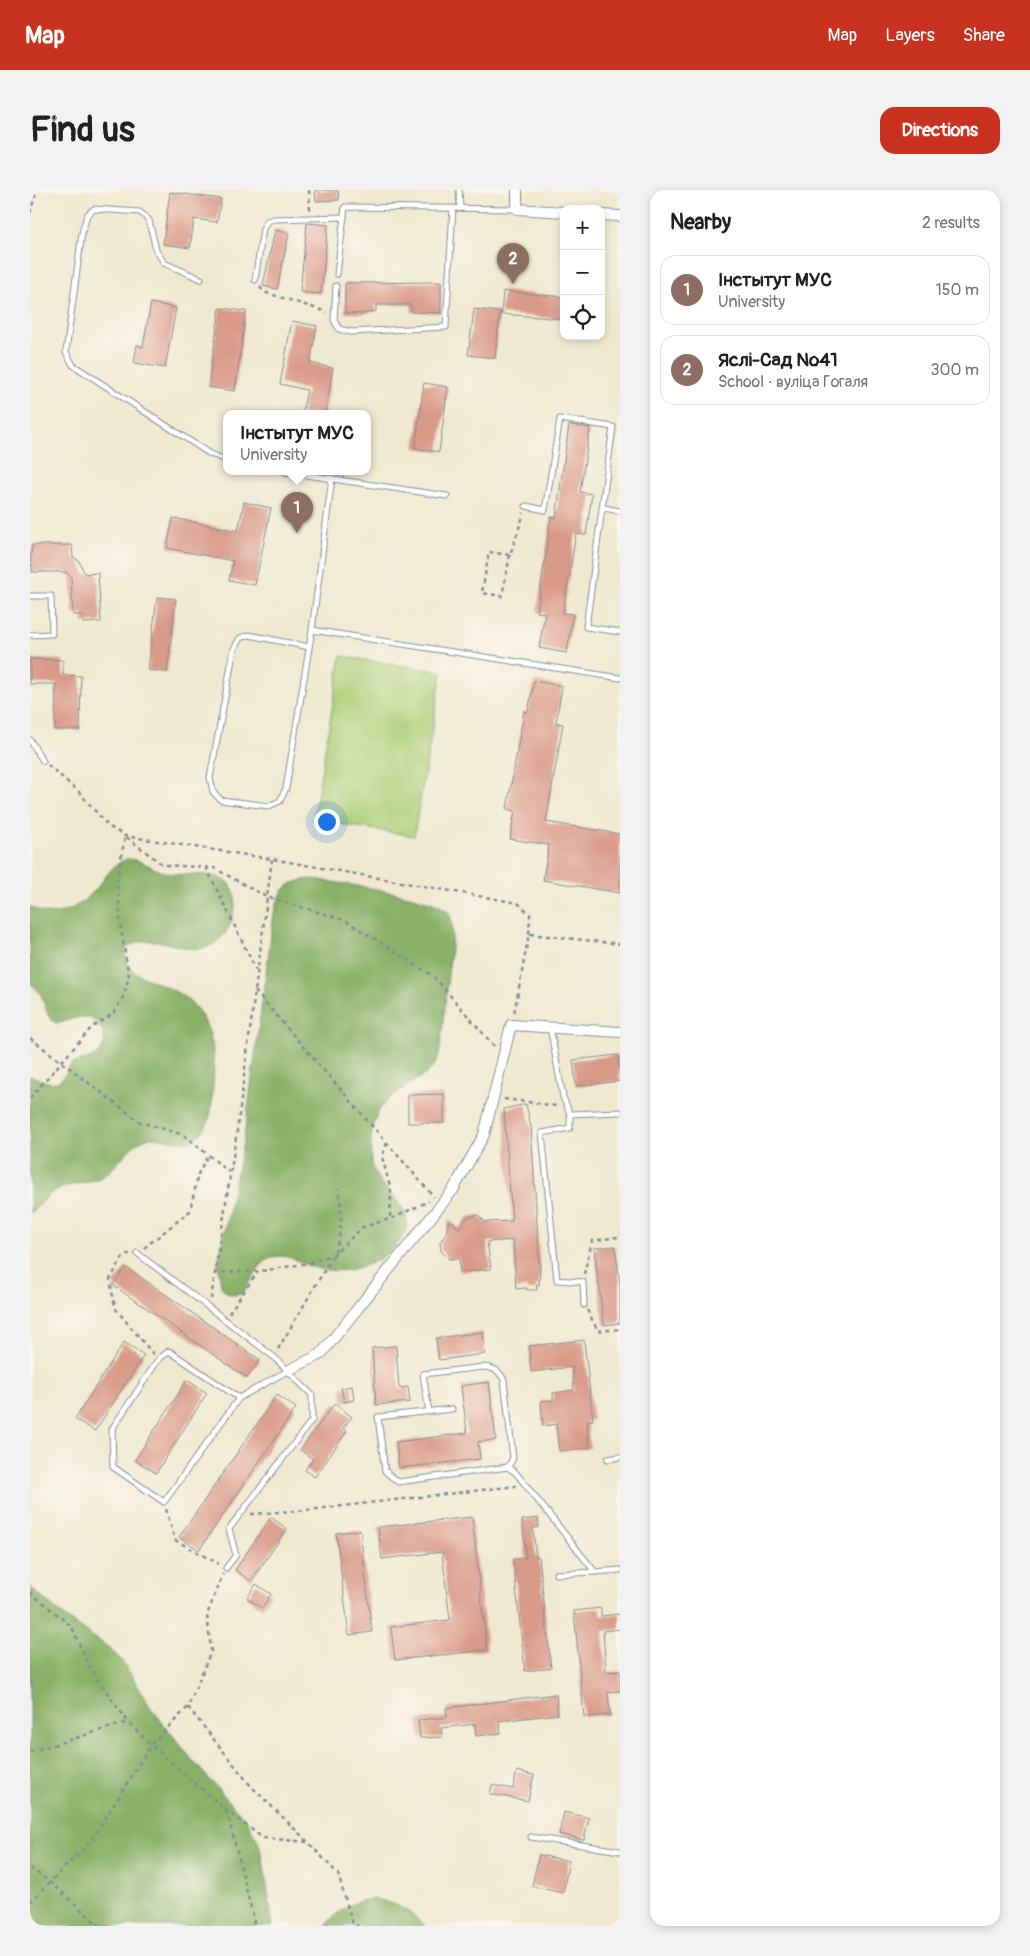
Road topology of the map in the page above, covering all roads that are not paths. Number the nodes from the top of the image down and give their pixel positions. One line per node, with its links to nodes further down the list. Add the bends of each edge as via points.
1 (459, 190): 4 (lane)
2 (517, 190): 5 (street)
3 (453, 208): 4 (lane); 9 (lane, via 345,207); 13 (lane, via 446,327 351,332 339,329 334,320)
4 (460, 208): 5 (lane)
5 (517, 209): 6 (street)
6 (560, 212)
7 (605, 214): 8 (street)
8 (620, 216)
9 (344, 217): 10 (lane); 12 (lane, via 267,221)
10 (337, 274)
11 (200, 279): 14 (lane, via 164,263 156,250 149,220 140,212 94,209 87,215 82,233 66,352 73,365 210,454)
12 (255, 280)
13 (336, 286)
14 (223, 459)
15 (309, 475): 16 (lane)
16 (332, 478): 17 (lane); 22 (lane)
17 (447, 496)
18 (526, 506): 19 (lane, via 545,510 560,419 613,426)
19 (604, 508): 20 (lane); 23 (lane, via 586,627)
20 (620, 511)
21 (30, 596): 24 (lane, via 51,596 52,634)
22 (312, 630): 25 (lane); 26 (lane)
23 (620, 632)
24 (30, 635)
25 (309, 647): 25 (lane, via 286,788 280,801 269,806 221,800 213,792 210,778 234,649 240,638 249,635)
26 (620, 678)
27 (30, 740): 28 (lane)
28 (43, 761)
29 (550, 1026): 30 (street); 32 (lane, via 563,1098); 35 (street, via 512,1025 484,1135 439,1202 321,1354)
30 (620, 1032)
31 (620, 1112): 32 (lane)
32 (570, 1114): 34 (lane, via 570,1128 542,1132 556,1280 582,1282)
33 (137, 1254): 35 (lane)
34 (584, 1305)
35 (289, 1370): 36 (lane); 42 (lane, via 312,1395 312,1420 229,1529 236,1555)
36 (239, 1398): 36 (lane, via 169,1351 158,1360 112,1429 113,1467 164,1502)
37 (452, 1409): 38 (lane)
38 (429, 1412): 41 (lane, via 423,1374 494,1368 504,1380 514,1458); 41 (lane, via 378,1417 385,1471 390,1478 398,1482)
39 (620, 1457): 40 (lane)
40 (608, 1458)
41 (508, 1467): 44 (lane)
42 (226, 1568)
43 (620, 1570): 44 (lane)
44 (595, 1572): 45 (lane)
45 (556, 1574)
46 (531, 1838): 47 (lane)
47 (620, 1851)

